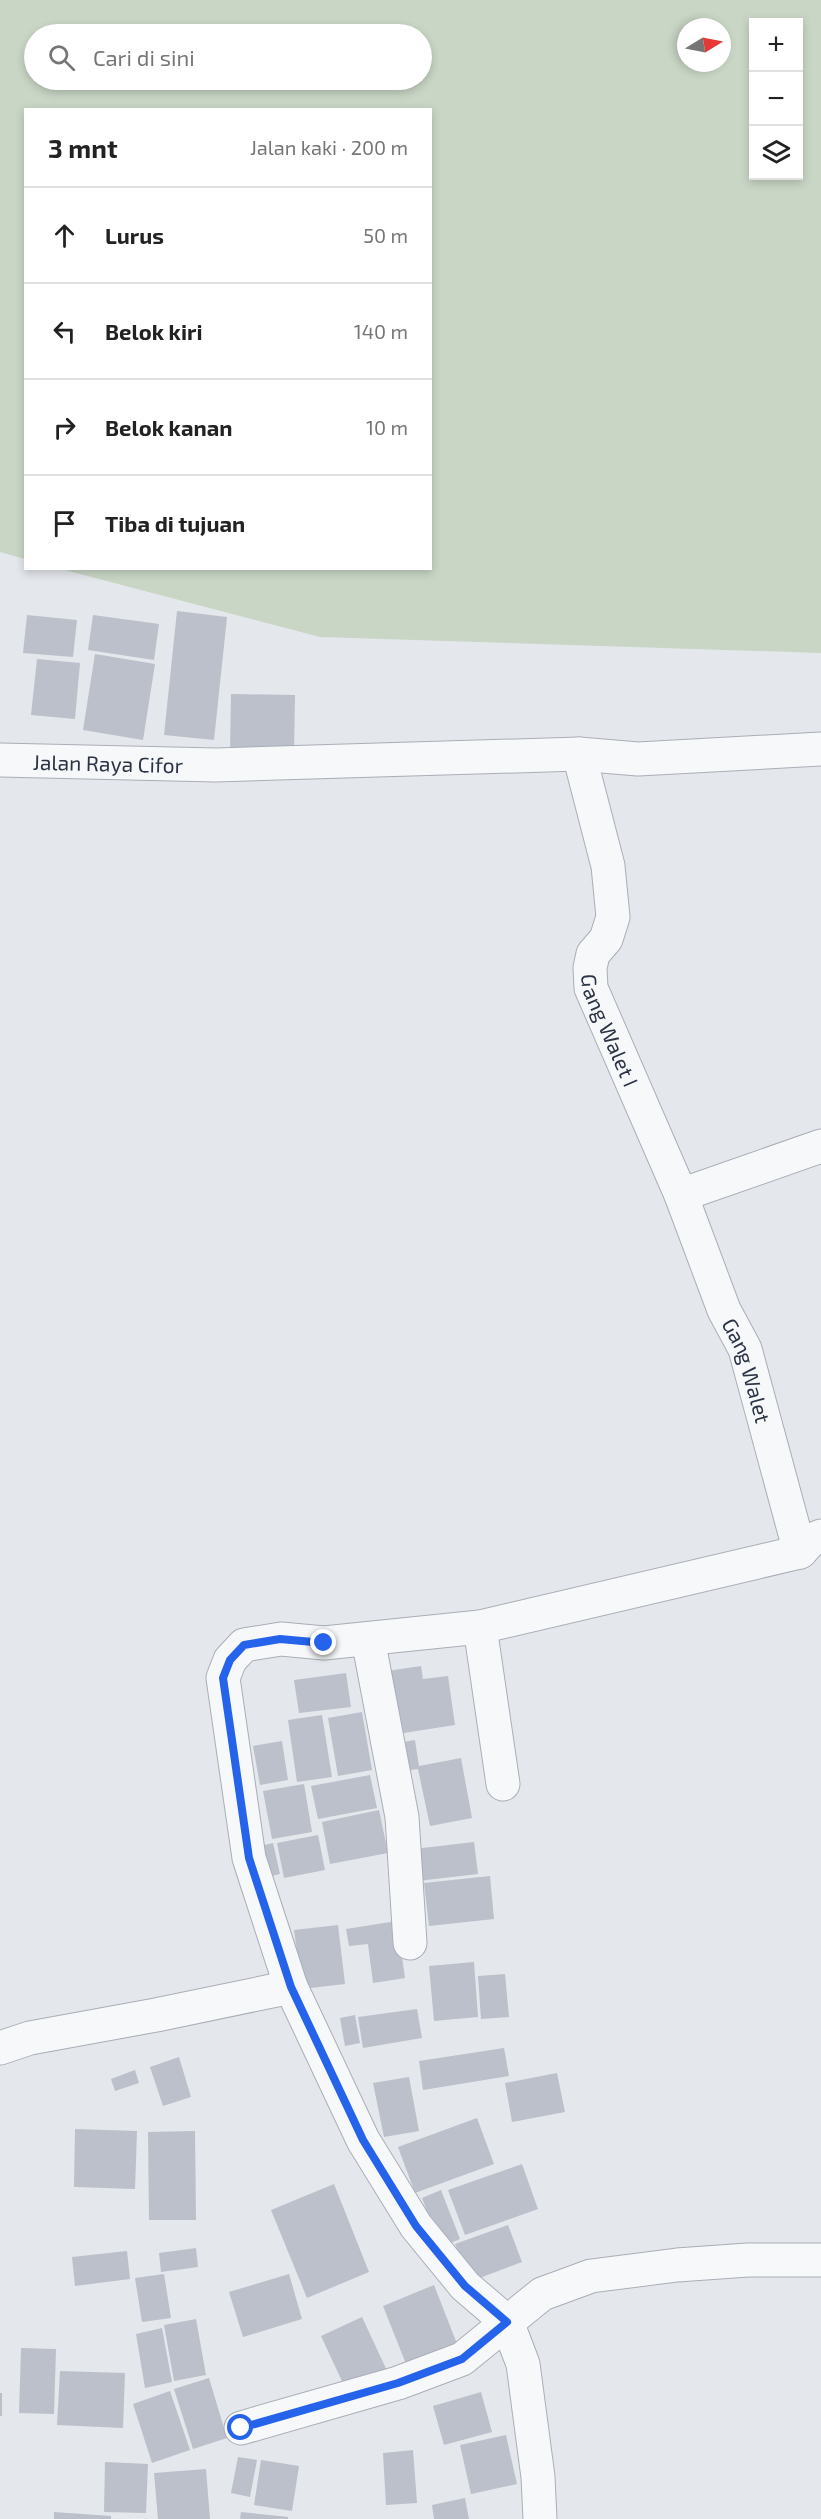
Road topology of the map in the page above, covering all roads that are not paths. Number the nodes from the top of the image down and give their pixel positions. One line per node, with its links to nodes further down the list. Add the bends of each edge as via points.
1 (821, 749): 2 (street, Jalan Raya Cifor, via 638,759)
2 (579, 754): 3 (street, Jalan Raya Cifor, via 216,765); 5 (street, Gang Walet I, via 608,867 613,917 606,939 593,954 591,988)
3 (0, 760)
4 (821, 1146): 5 (street)
5 (681, 1195): 6 (street, Gang Walet, via 724,1310 745,1349)
6 (811, 1544): 7 (street)
7 (480, 1627): 8 (street); 9 (street)
8 (368, 1639): 10 (street, via 402,1816); 11 (street, via 324,1643 280,1639 244,1645 230,1660 223,1678 249,1858)
9 (503, 1784)
10 (410, 1943)
11 (291, 1987): 12 (street, via 30,2038); 14 (street, via 363,2140 416,2226 465,2286)
12 (0, 2048)
13 (821, 2260): 14 (street, via 736,2261 591,2276 542,2294)
14 (507, 2322): 15 (street, via 462,2359 398,2383); 16 (street, via 522,2364)
15 (241, 2428)
16 (540, 2519)

